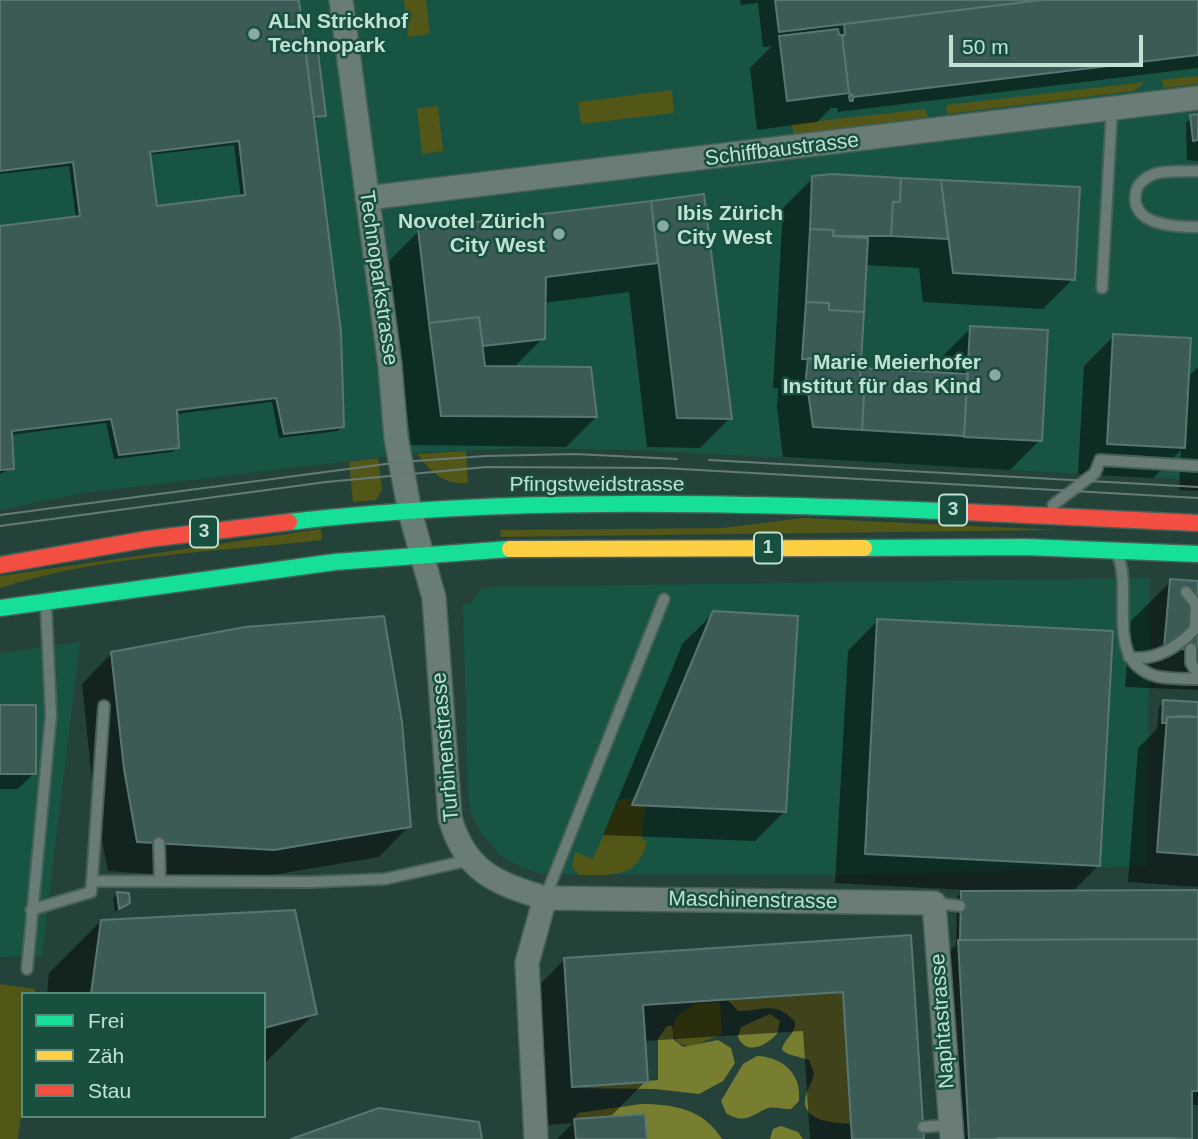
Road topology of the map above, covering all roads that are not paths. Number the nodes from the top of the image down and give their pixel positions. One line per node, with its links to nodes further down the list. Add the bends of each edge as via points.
1 (341, 0): 5 (street, Technoparkstrasse)
2 (1198, 98): 3 (street, Schiffbaustrasse)
3 (1112, 108): 5 (street, Schiffbaustrasse); 7 (lane)
4 (1198, 171): 6 (lane, via 1154,174 1136,189 1135,202 1150,220)
5 (367, 198): 9 (street, Technoparkstrasse, via 396,438)
6 (1198, 228)
7 (1102, 288)
8 (1198, 466): 10 (lane, via 1100,460 1095,473)
9 (410, 512): 10 (main road, Pfingstweidstrasse / 3, via 741,505); 17 (street, Technoparkstrasse); 18 (main road, Pfingstweidstrasse / 3, via 98,544)
10 (1039, 514): 11 (main road, Pfingstweidstrasse / 3)
11 (1057, 515): 12 (main road, Pfingstweidstrasse / 3); 13 (lane)
12 (1198, 523)
13 (1080, 529)
14 (1092, 536): 15 (lane)
15 (1115, 550): 16 (main road, 1); 17 (main road, 1, via 935,546 491,549); 24 (lane, via 1123,570 1124,642)
16 (1198, 554)
17 (422, 555): 21 (main road, 1); 28 (street, Turbinenstrasse, via 436,617 450,818 456,840)
18 (0, 565)
19 (1186, 592): 24 (lane, via 1196,604 1195,629 1182,643 1157,655)
20 (664, 598): 31 (lane)
21 (45, 599): 22 (main road, 1); 34 (lane, via 51,715)
22 (0, 608)
23 (1191, 649): 25 (lane)
24 (1129, 657): 25 (lane, via 1152,675)
25 (1198, 677)
26 (104, 706): 30 (lane)
27 (159, 843): 29 (lane)
28 (470, 860): 29 (lane, via 385,879); 31 (street, Turbinenstrasse, via 506,887)
29 (160, 880): 30 (lane)
30 (92, 881): 34 (lane, via 91,892)
31 (545, 898): 32 (street, Maschinenstrasse); 38 (street, via 527,963)
32 (934, 903): 33 (lane, Maschinenstrasse); 37 (street, Naphtastrasse)
33 (960, 906)
34 (31, 910): 35 (lane)
35 (27, 970)
36 (923, 1127): 37 (lane)
37 (951, 1132)
38 (536, 1139)

